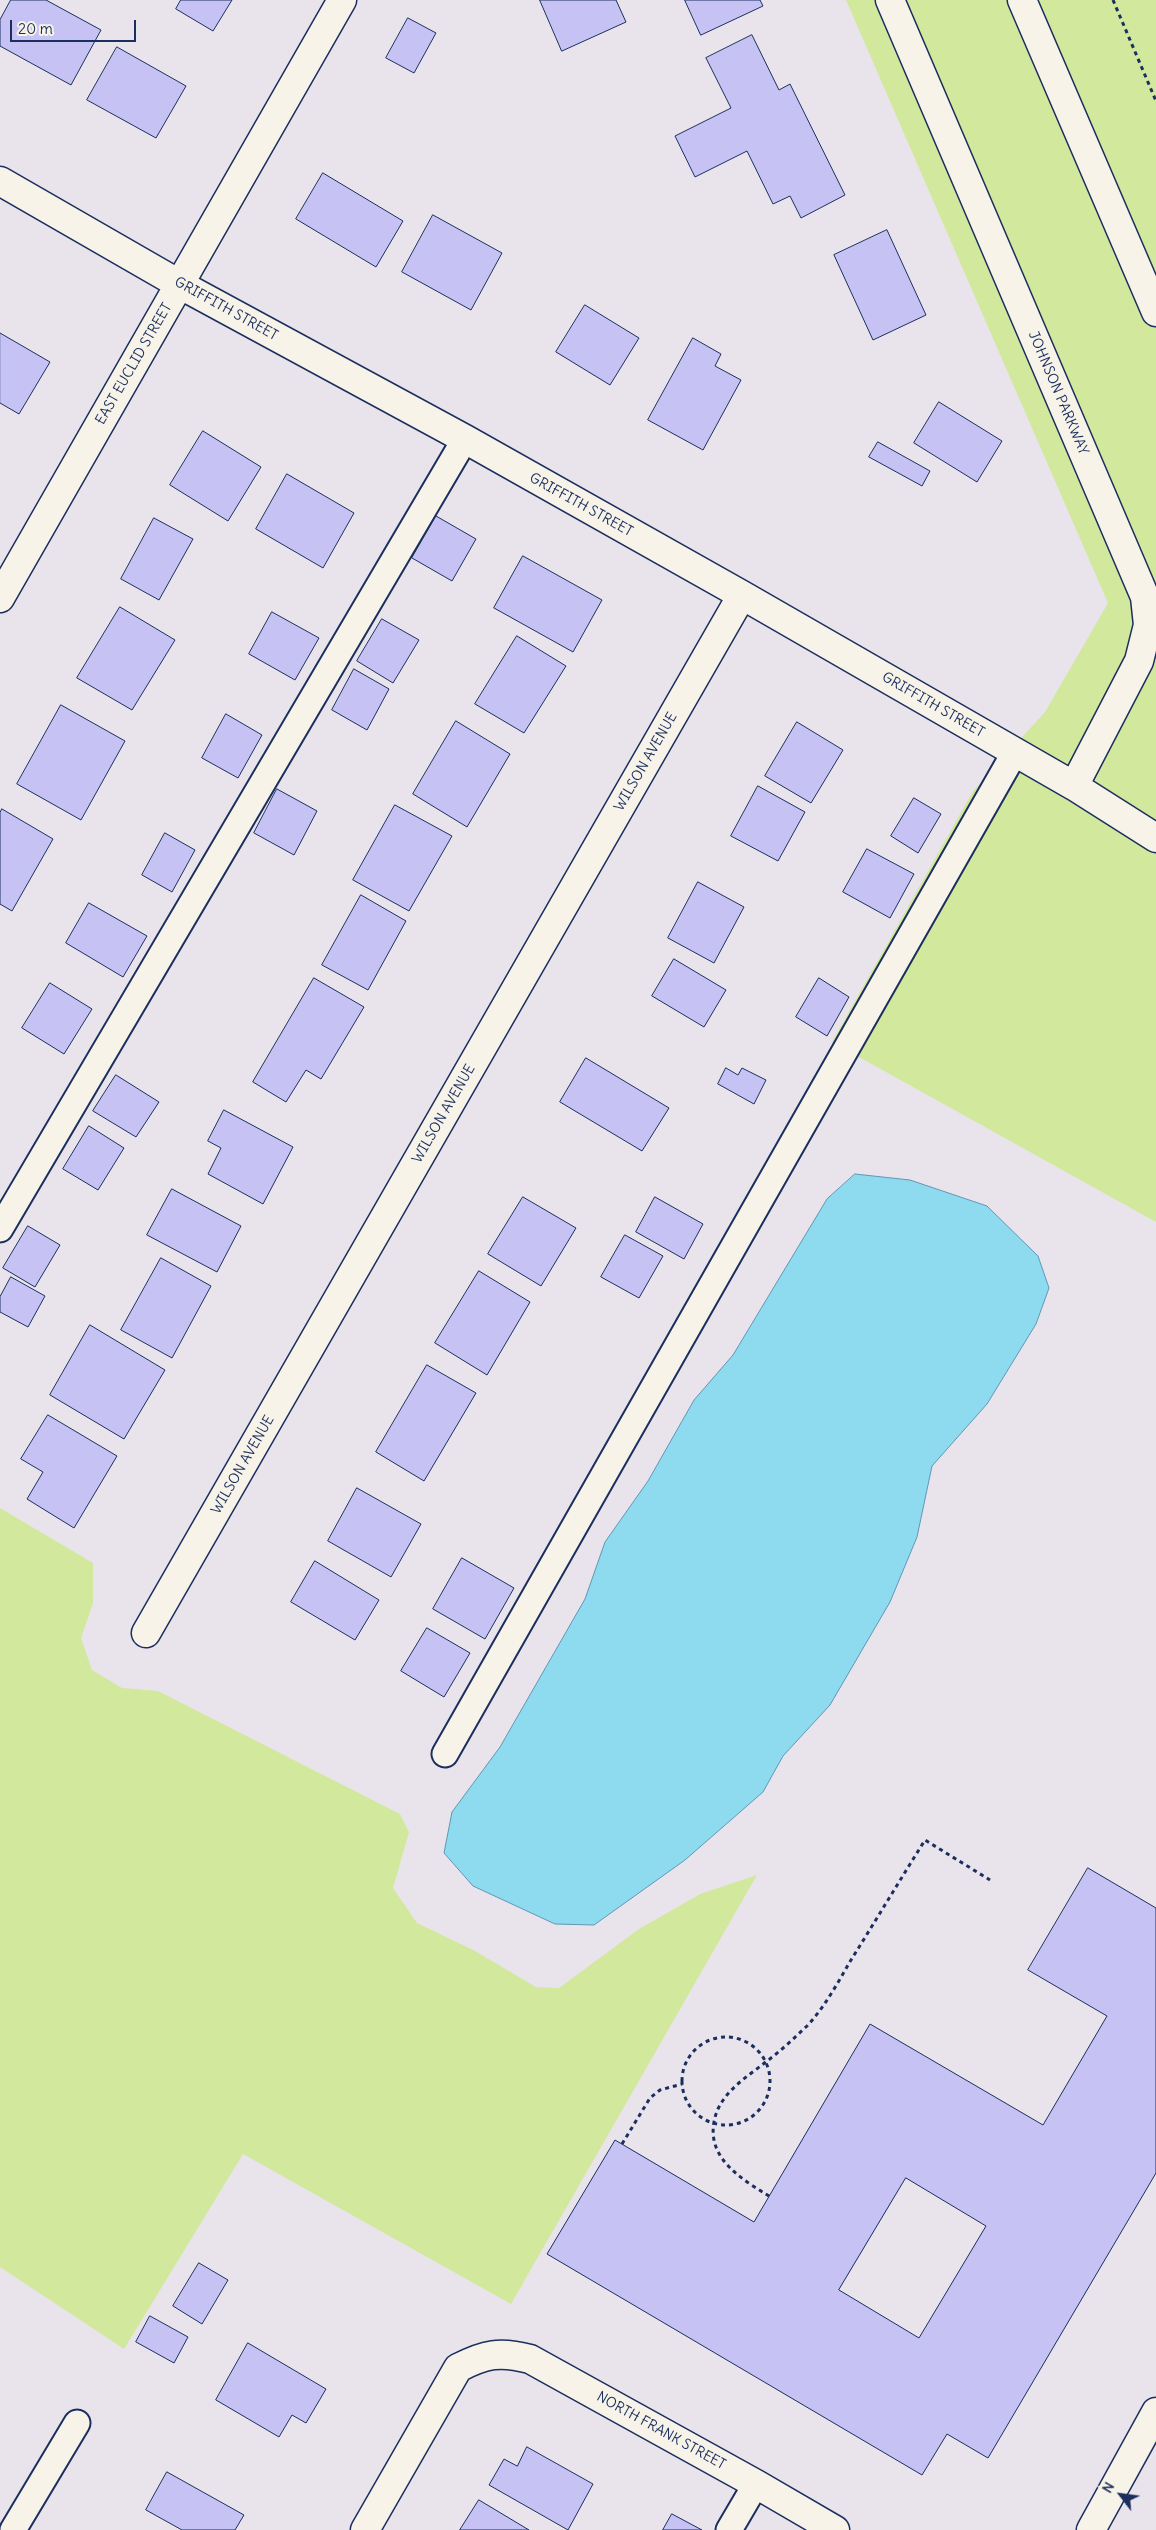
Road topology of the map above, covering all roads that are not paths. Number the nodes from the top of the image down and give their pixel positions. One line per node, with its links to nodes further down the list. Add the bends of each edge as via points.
1 (342, 0): 5 (street, EAST EUCLID STREET)
2 (890, 0): 11 (street, JOHNSON PARKWAY, via 1145,597 1148,626 1138,661)
3 (1022, 0): 6 (street)
4 (0, 181): 5 (street, GRIFFITH STREET)
5 (180, 284): 7 (street, GRIFFITH STREET); 9 (street, EAST EUCLID STREET)
6 (1156, 312)
7 (465, 439): 8 (street, GRIFFITH STREET); 13 (lane)
8 (742, 594): 10 (street, GRIFFITH STREET); 14 (street, WILSON AVENUE)
9 (0, 598)
10 (1015, 752): 11 (street, GRIFFITH STREET); 15 (lane)
11 (1074, 786): 12 (street, GRIFFITH STREET)
12 (1156, 838)
13 (0, 1229)
14 (146, 1633)
15 (445, 1754)
16 (1156, 2412): 23 (street)
17 (77, 2423): 19 (lane)
18 (756, 2484): 20 (street, NORTH FRANK STREET, via 530,2359 506,2353 480,2356 458,2368); 21 (lane); 22 (street, NORTH FRANK STREET)
19 (13, 2530)
20 (364, 2530)
21 (730, 2530)
22 (835, 2530)
23 (1091, 2530)

